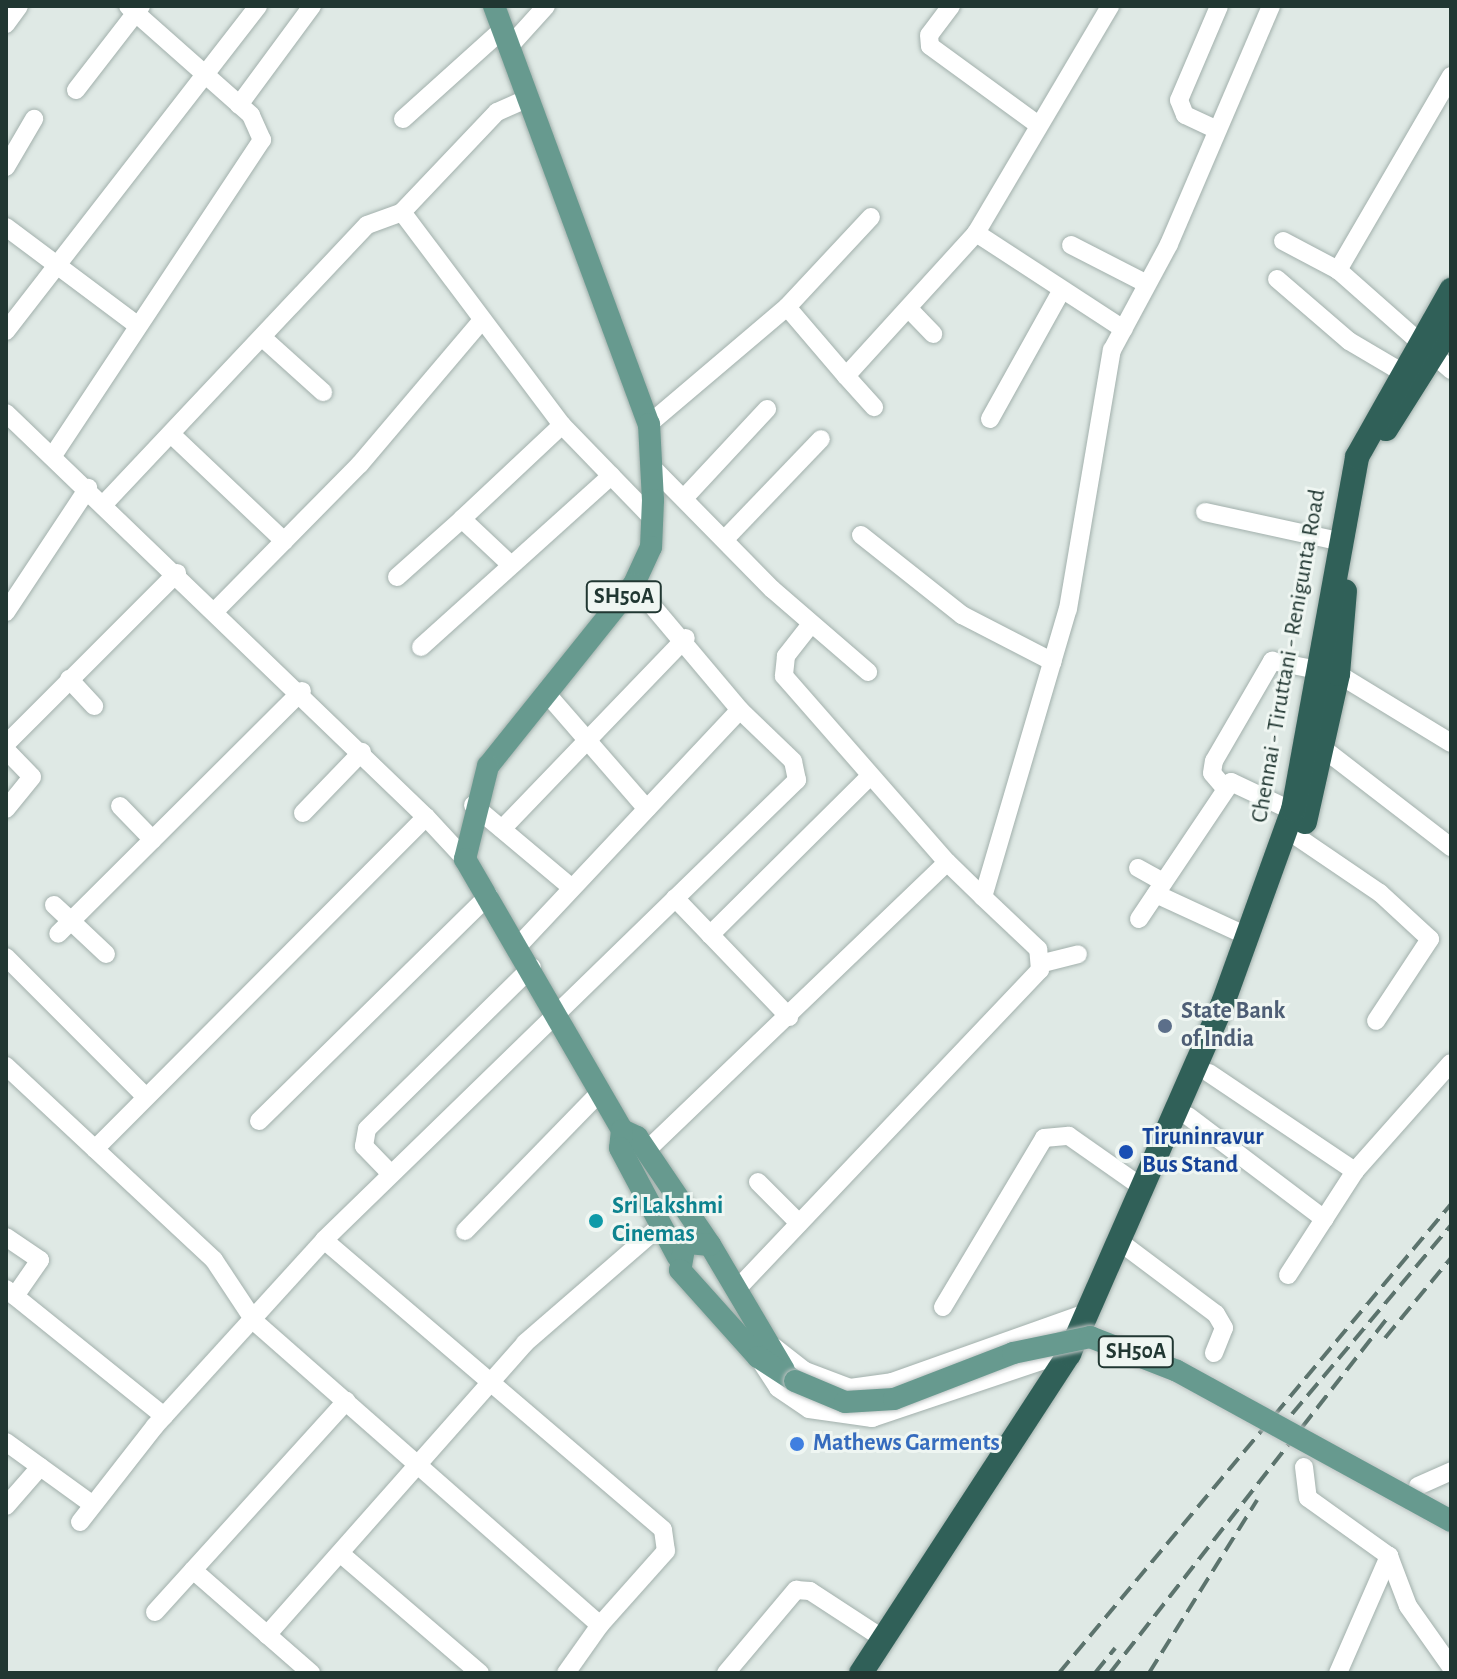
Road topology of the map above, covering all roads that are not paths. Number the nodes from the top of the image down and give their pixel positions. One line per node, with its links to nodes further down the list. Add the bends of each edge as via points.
1 (19, 6): 11 (street)
2 (258, 6): 13 (street)
3 (312, 6): 17 (street)
4 (494, 6): 12 (main road, SH50A)
5 (546, 6): 12 (street)
6 (951, 6): 20 (street, via 929,35 930,46)
7 (1219, 6): 21 (street, via 1179,100 1185,115)
8 (1271, 6): 21 (street)
9 (135, 8): 13 (street); 15 (street)
10 (1105, 8): 20 (street)
11 (6, 24)
12 (506, 38): 16 (main road, SH50A); 19 (street)
13 (201, 72): 17 (street); 29 (street)
14 (1451, 76): 30 (street)
15 (76, 90)
16 (528, 98): 23 (street, via 497,112); 52 (main road, SH50A)
17 (239, 105): 38 (street, via 262,140)
18 (34, 119): 22 (street)
19 (403, 119)
20 (1037, 124): 26 (street)
21 (1213, 128): 32 (street)
22 (8, 161)
23 (402, 212): 37 (street); 43 (street, via 367,225)
24 (871, 217): 35 (street)
25 (6, 227): 29 (street)
26 (976, 233): 34 (street); 36 (street)
27 (1283, 241): 30 (street)
28 (1071, 245): 32 (street)
29 (55, 266): 38 (street); 41 (street)
30 (1338, 270): 44 (street)
31 (1277, 279): 45 (street, via 1349,341)
32 (1147, 284): 40 (street)
33 (1451, 290): 44 (highway, Chennai - Tiruttani - Renigunta Road)
34 (1060, 293): 40 (street); 51 (street)
35 (787, 307): 46 (street); 52 (street)
36 (911, 311): 42 (street); 46 (street)
37 (482, 320): 53 (street); 67 (street)
38 (137, 325): 56 (street)
39 (1451, 326): 44 (highway, Chennai - Tiruttani - Renigunta Road)
40 (1123, 329): 78 (street, via 1102,399)
41 (6, 331)
42 (933, 334)
43 (263, 338): 47 (street); 54 (street)
44 (1433, 356): 45 (highway, Chennai - Tiruttani - Renigunta Road); 80 (highway, Chennai - Tiruttani - Renigunta Road, via 1369,466)
45 (1400, 371): 68 (highway, Chennai - Tiruttani - Renigunta Road, via 1357,457)
46 (846, 376): 48 (street)
47 (323, 392)
48 (874, 407)
49 (767, 409): 60 (street)
50 (6, 413): 56 (street)
51 (990, 419)
52 (649, 424): 57 (main road, SH50A)
53 (562, 425): 58 (street); 64 (street)
54 (171, 434): 61 (street); 67 (street)
55 (821, 439): 66 (street)
56 (54, 454): 59 (street)
57 (653, 468): 60 (street); 63 (main road, SH50A)
58 (611, 476): 63 (street); 69 (street)
59 (88, 488): 61 (street); 74 (street)
60 (686, 496): 66 (street)
61 (104, 504): 70 (street)
62 (1205, 512): 68 (street)
63 (651, 517): 72 (main road, SH50A, via 651,547)
64 (462, 519): 69 (street); 71 (street)
65 (861, 535): 78 (street, via 962,615)
66 (726, 538): 75 (street)
67 (284, 541): 73 (street)
68 (1338, 541): 80 (highway, Chennai - Tiruttani - Renigunta Road)
69 (511, 565): 77 (street)
70 (177, 573): 73 (street); 81 (street)
71 (397, 577)
72 (634, 584): 76 (street); 83 (main road, SH50A)
73 (216, 610): 82 (street)
74 (6, 612)
75 (811, 624): 79 (street); 91 (street, via 786,656 784,676)
76 (686, 638): 85 (street); 86 (street)
77 (421, 647)
78 (1053, 662): 109 (street)
79 (868, 672)
80 (1328, 672): 87 (street); 89 (highway, Chennai - Tiruttani - Renigunta Road); 92 (street, via 1272,661 1263,670 1214,761 1212,773); 99 (highway, Chennai - Tiruttani - Renigunta Road)
81 (69, 679): 84 (street); 88 (street)
82 (302, 691): 90 (street); 101 (street)
83 (547, 694): 86 (street); 93 (main road, SH50A, via 488,766)
84 (94, 706)
85 (740, 710): 96 (street); 110 (street, via 793,761 797,780)
86 (588, 741): 96 (street); 100 (street)
87 (1451, 743)
88 (6, 747): 95 (street, via 32,777)
89 (1325, 750): 99 (highway, Chennai - Tiruttani - Renigunta Road); 102 (street)
90 (362, 752): 97 (street); 98 (street)
91 (868, 778): 104 (street); 114 (street)
92 (1224, 787): 99 (street, via 1238,781); 107 (street)
93 (473, 805): 100 (street); 103 (main road, SH50A)
94 (120, 806): 101 (street)
95 (6, 809)
96 (647, 809): 106 (street)
97 (303, 813)
98 (426, 817): 103 (street); 129 (street)
99 (1300, 822): 115 (highway, Chennai - Tiruttani - Renigunta Road); 124 (street, via 1430,939); 127 (highway, Chennai - Tiruttani - Renigunta Road)
100 (502, 829): 106 (street)
101 (153, 840): 113 (street)
102 (1451, 847)
103 (465, 859): 108 (main road)
104 (947, 862): 109 (street); 123 (street)
105 (1138, 868): 107 (street)
106 (572, 888): 116 (street)
107 (1160, 888): 112 (street); 115 (street)
108 (489, 895): 116 (main road); 131 (street)
109 (983, 897): 120 (street, via 1038,949)
110 (675, 898): 114 (street); 122 (street)
111 (54, 905): 113 (street)
112 (1139, 919)
113 (65, 928): 117 (street)
114 (710, 935): 123 (street)
115 (1247, 936): 138 (highway, Chennai - Tiruttani - Renigunta Road)
116 (520, 944): 121 (main road)
117 (106, 954)
118 (1078, 954): 120 (street)
119 (6, 957): 129 (street)
120 (1043, 963): 140 (street)
121 (532, 967): 122 (main road); 136 (street, via 367,1129 364,1146)
122 (555, 1014): 128 (main road); 136 (street)
123 (789, 1017): 134 (street)
124 (1376, 1021)
125 (1451, 1063): 135 (street)
126 (6, 1066): 133 (street)
127 (1209, 1073): 130 (highway, Chennai - Tiruttani - Renigunta Road); 135 (street)
128 (599, 1093): 132 (main road); 142 (street)
129 (145, 1096): 133 (street)
130 (1188, 1116): 139 (street); 146 (highway, Chennai - Tiruttani - Renigunta Road)
131 (259, 1121)
132 (622, 1130): 134 (main road); 141 (main road, via 620,1148)
133 (95, 1149): 153 (street, via 214,1260)
134 (646, 1151): 145 (main road)
135 (1355, 1171): 139 (street)
136 (391, 1174): 144 (street)
137 (758, 1182): 140 (street)
138 (1143, 1188): 146 (highway, Chennai - Tiruttani - Renigunta Road); 151 (street, via 1069,1136 1044,1138)
139 (1324, 1219): 148 (street)
140 (799, 1223): 149 (street)
141 (661, 1225): 147 (main road); 157 (street)
142 (465, 1231)
143 (6, 1237): 150 (street, via 40,1260)
144 (324, 1240): 153 (street); 157 (street)
145 (710, 1245): 147 (main road, via 685,1243); 149 (main road)
146 (1125, 1245): 152 (highway, Chennai - Tiruttani - Renigunta Road); 156 (street, via 1216,1314 1224,1328); 183 (highway, Chennai - Tiruttani - Renigunta Road, via 1085,1350)
147 (678, 1257): 154 (main road, via 680,1270)
148 (1288, 1275)
149 (737, 1289): 154 (main road)
150 (10, 1293): 159 (street)
151 (943, 1307)
152 (1089, 1312): 154 (street, via 892,1382 850,1388); 155 (highway, Chennai - Tiruttani - Renigunta Road)
153 (255, 1322): 158 (street); 159 (street)
154 (765, 1351): 155 (street, via 778,1388 809,1409 872,1418); 168 (main road, SH50A, bridge, via 790,1375 845,1402 894,1399 1013,1353 1090,1337 1177,1371)
155 (1071, 1351): 176 (highway, Chennai - Tiruttani - Renigunta Road)
156 (1214, 1353)
157 (490, 1382): 161 (street); 174 (street, via 663,1530 666,1551)
158 (346, 1401): 161 (street); 172 (street)
159 (164, 1416): 166 (street)
160 (6, 1442): 162 (street)
161 (417, 1463): 170 (street); 174 (street)
162 (40, 1467): 166 (street); 167 (street)
163 (1304, 1467): 171 (street, via 1308,1498)
164 (1451, 1471): 165 (street)
165 (1418, 1486)
166 (93, 1505): 169 (street)
167 (6, 1506)
168 (1451, 1521)
169 (80, 1522)
170 (341, 1554): 175 (street); 179 (street)
171 (1389, 1556): 177 (street, via 1408,1606); 184 (street)
172 (193, 1570): 173 (street); 175 (street)
173 (155, 1612)
174 (600, 1625): 180 (street)
175 (267, 1635): 178 (street)
176 (882, 1638): 181 (street, via 810,1591 796,1590); 182 (highway, Chennai - Tiruttani - Renigunta Road)
177 (1451, 1667)
178 (311, 1673)
179 (480, 1673)
180 (566, 1673)
181 (726, 1673)
182 (861, 1673)
183 (874, 1673)
184 (1338, 1673)

